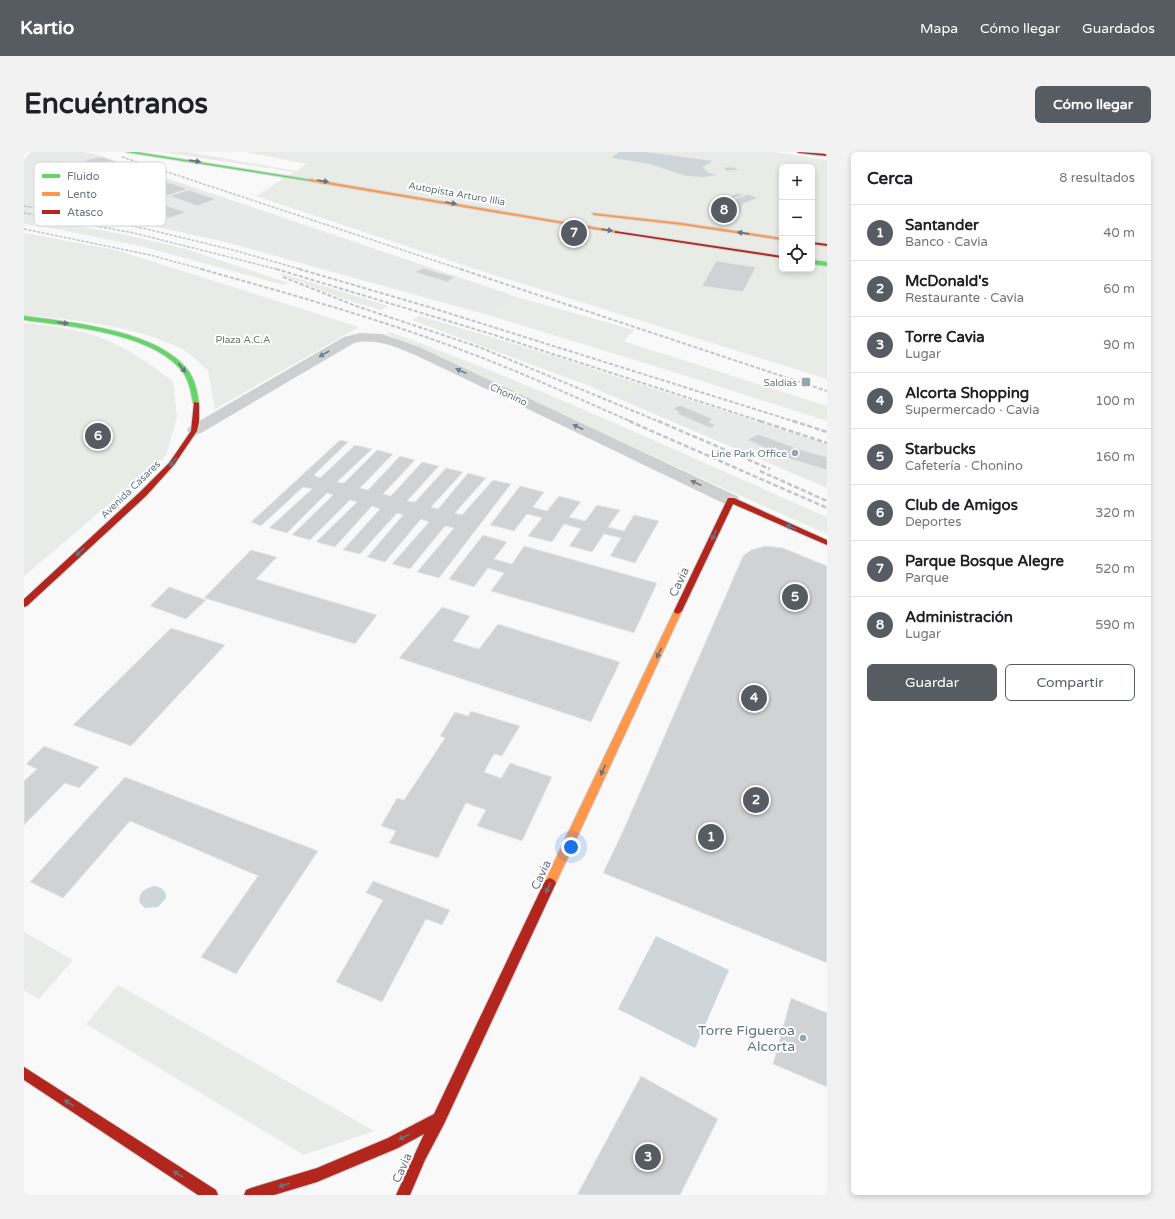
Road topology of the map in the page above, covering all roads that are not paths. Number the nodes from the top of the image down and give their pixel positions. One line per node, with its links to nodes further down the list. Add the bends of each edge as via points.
1 (128, 152): 10 (main road, Autopista Arturo Illia, one-way to 10, via 306,178)
2 (799, 152): 3 (main road)
3 (827, 155)
4 (779, 239): 7 (main road, one-way to 7, via 648,220 586,215)
5 (815, 243): 6 (main road)
6 (827, 245)
7 (779, 247)
8 (815, 251): 9 (main road)
9 (827, 253)
10 (779, 257)
11 (815, 262): 12 (main road)
12 (827, 264)
13 (24, 318): 14 (main road, Avenida Casares, one-way to 14, via 72,324 113,333 163,353 180,365 191,381 197,402)
14 (195, 430): 15 (street, Chonino, one-way to 14, via 435,358 398,343 371,336 349,340); 17 (main road, Avenida Casares, one-way to 17, via 162,475)
15 (731, 500): 16 (main road, Chonino, one-way to 15); 19 (main road, Cavia, one-way to 19)
16 (827, 543)
17 (24, 604)
18 (24, 1073): 20 (main road, one-way to 18)
19 (439, 1119): 21 (main road, one-way to 21, via 393,1143 317,1175); 22 (main road, Cavia)
20 (211, 1195)
21 (251, 1195)
22 (403, 1195)

